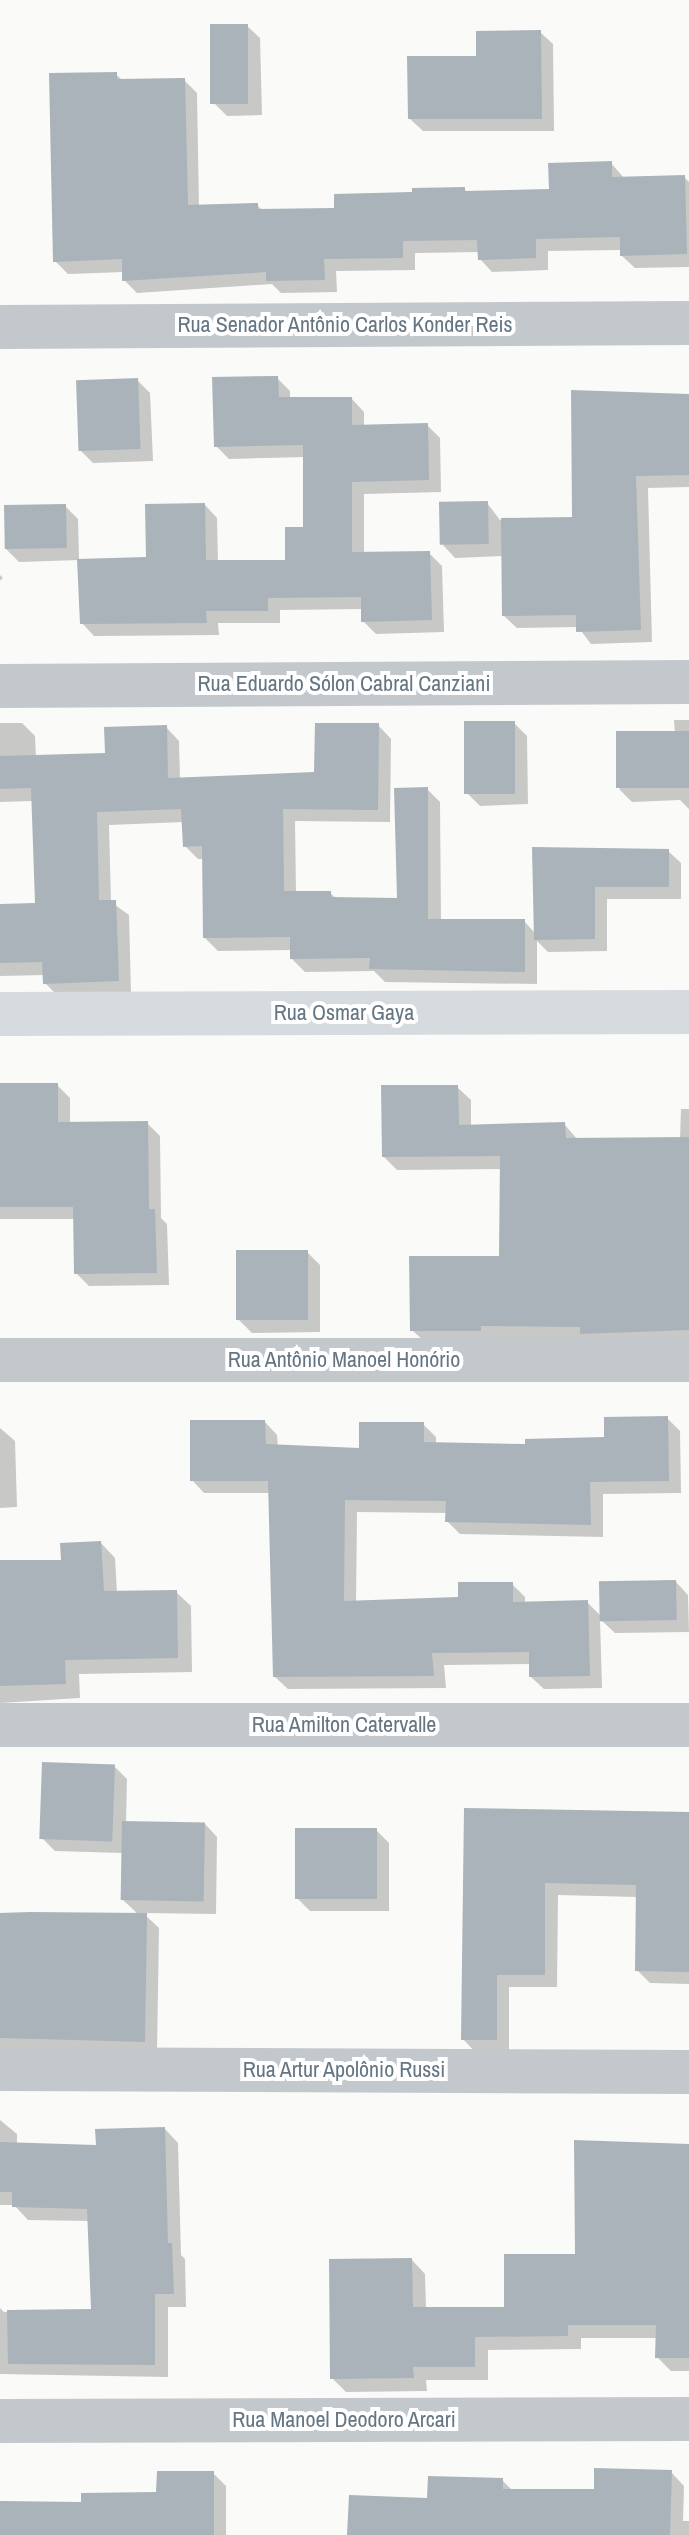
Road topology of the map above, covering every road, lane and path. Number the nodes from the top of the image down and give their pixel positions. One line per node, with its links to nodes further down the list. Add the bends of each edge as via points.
1 (689, 323): 2 (street, Rua Senador Antônio Carlos Konder Reis)
2 (0, 327)
3 (689, 682): 4 (street, Rua Eduardo Sólon Cabral Canziani)
4 (0, 686)
5 (689, 1012): 6 (main road, Rua Osmar Gaya)
6 (0, 1014)
7 (0, 1360): 8 (street, Rua Antônio Manoel Honório)
8 (689, 1360)
9 (0, 1725): 10 (street, Rua Amilton Catervalle)
10 (689, 1725)
11 (0, 2069): 12 (street, Rua Artur Apolônio Russi)
12 (689, 2072)
13 (689, 2419): 14 (street, Rua Manoel Deodoro Arcari)
14 (0, 2421)

